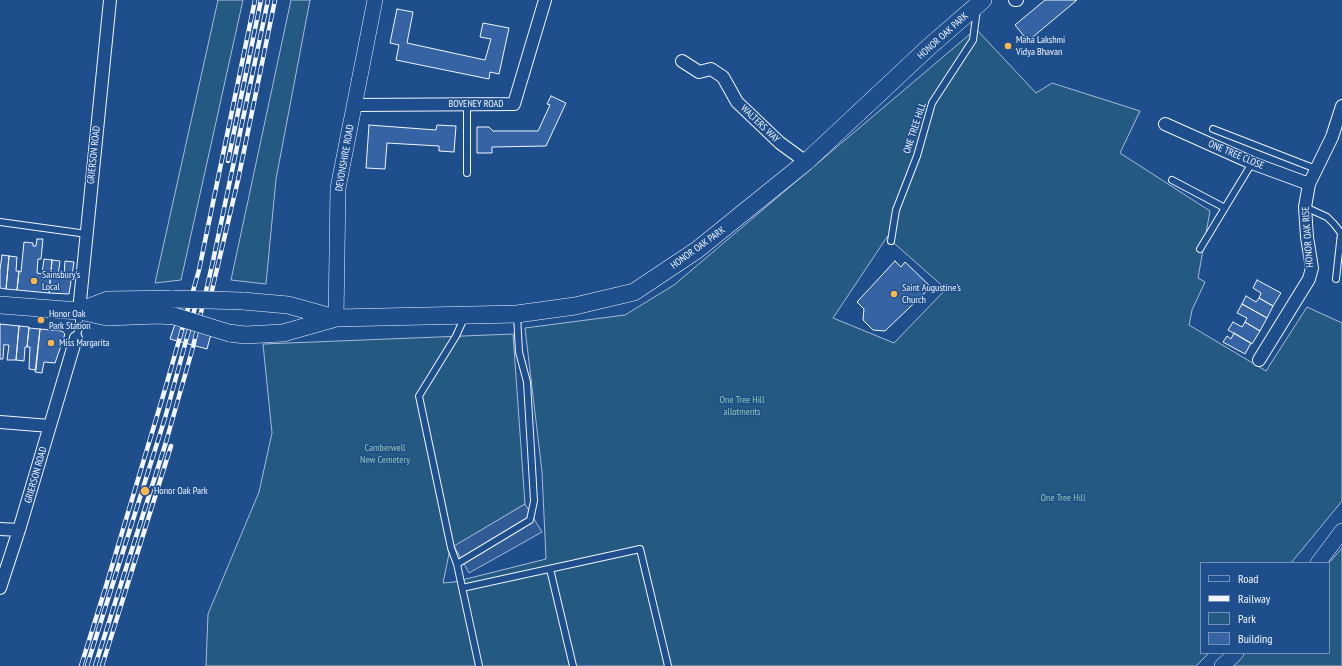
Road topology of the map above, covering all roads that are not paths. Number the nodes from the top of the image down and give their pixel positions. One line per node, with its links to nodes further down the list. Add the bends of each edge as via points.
1 (110, 0): 20 (street, GRIERSON ROAD)
2 (374, 0): 7 (street, DEVONSHIRE ROAD)
3 (545, 0): 6 (street, BOVENEY ROAD, via 514,104)
4 (980, 2): 11 (main road, HONOR OAK PARK); 21 (lane, ONE TREE HILL, via 973,40 932,103 917,156 896,210)
5 (682, 61): 11 (street, WALTERS WAY, via 699,72 711,70 723,77 737,102 780,143)
6 (467, 104): 7 (street, BOVENEY ROAD); 14 (lane)
7 (355, 105): 28 (street, DEVONSHIRE ROAD, via 338,188)
8 (1342, 106): 13 (street, HONOR OAK RISE, via 1332,137)
9 (1165, 124): 12 (street, ONE TREE CLOSE)
10 (1213, 129): 13 (lane)
11 (806, 162): 26 (main road, HONOR OAK PARK, via 698,250 634,292 575,306)
12 (1252, 163): 16 (street, ONE TREE CLOSE); 18 (lane)
13 (1316, 168): 16 (street, HONOR OAK RISE)
14 (468, 173)
15 (1172, 180): 18 (lane)
16 (1309, 184): 17 (street, HONOR OAK RISE)
17 (1305, 207): 23 (lane, via 1327,217 1341,233); 30 (street, HONOR OAK RISE, via 1312,268 1310,279)
18 (1225, 208): 22 (lane)
19 (0, 222): 20 (lane)
20 (86, 234): 25 (street, GRIERSON ROAD)
21 (891, 241)
22 (1200, 249)
23 (1336, 279)
24 (0, 305): 25 (main road, HONOR OAK PARK)
25 (79, 311): 28 (main road, HONOR OAK PARK, bridge, via 108,300 173,299 288,305); 28 (main road, HONOR OAK PARK, bridge, via 107,317 174,316 229,333 245,335 283,333); 29 (lane)
26 (517, 314): 27 (main road, HONOR OAK PARK); 37 (lane, via 519,352 527,382 534,501 530,520)
27 (466, 315): 28 (main road, HONOR OAK PARK); 37 (lane, via 419,396 451,548)
28 (336, 318)
29 (76, 338): 32 (street, GRIERSON ROAD)
30 (1258, 360)
31 (0, 422): 32 (street)
32 (50, 426): 34 (street, GRIERSON ROAD)
33 (0, 529): 34 (street)
34 (19, 530): 39 (street, GRIERSON ROAD)
35 (1342, 531): 36 (street)
36 (1319, 562)
37 (457, 564): 40 (lane)
38 (550, 569): 40 (lane); 43 (lane); 44 (lane, via 640,549)
39 (0, 588)
40 (462, 588): 42 (lane)
41 (1235, 654): 45 (street)
42 (479, 666)
43 (573, 666)
44 (668, 666)
45 (1222, 666)

